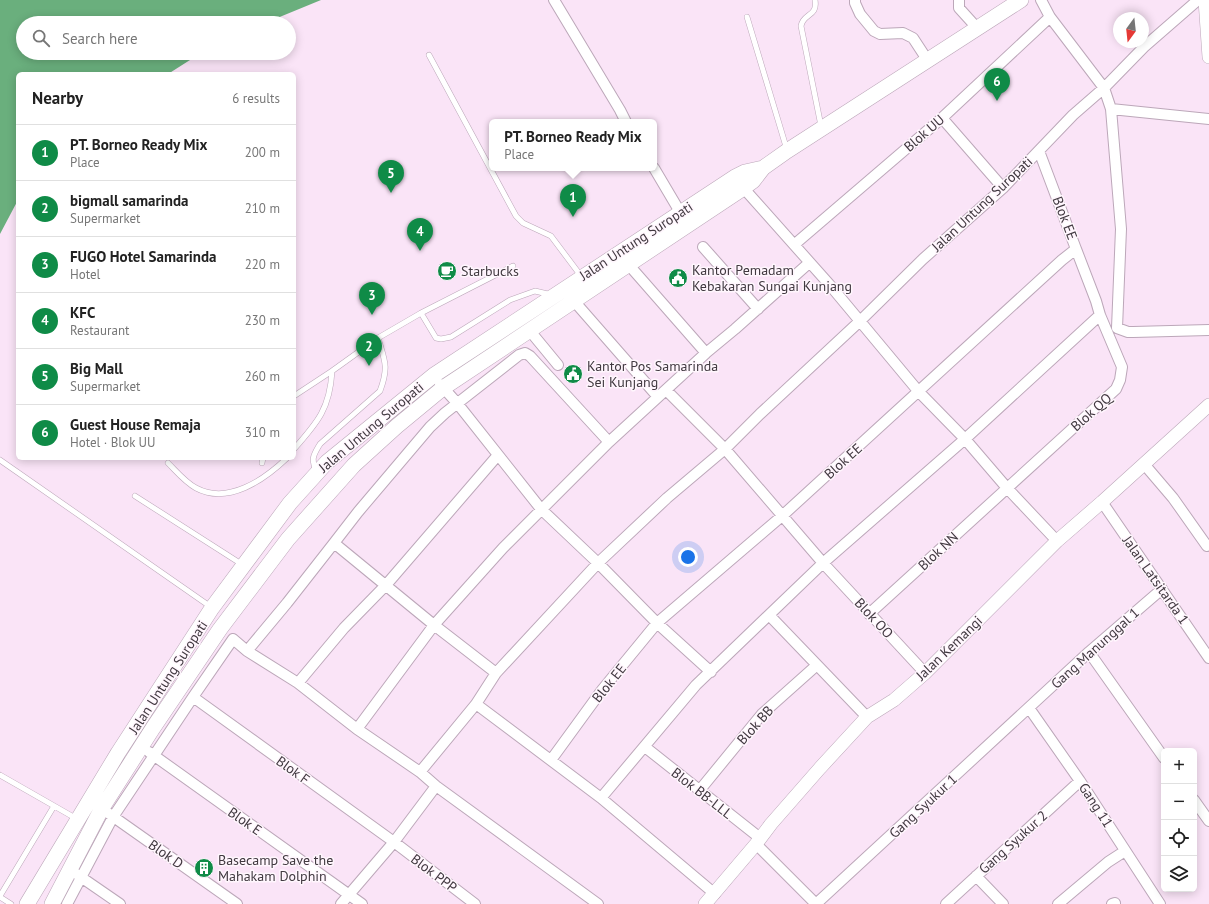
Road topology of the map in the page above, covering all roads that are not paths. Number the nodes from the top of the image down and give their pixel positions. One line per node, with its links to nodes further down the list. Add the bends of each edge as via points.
1 (554, 0): 18 (street)
2 (815, 0): 20 (lane, via 814,11 804,19 801,26)
3 (855, 0): 14 (street, via 860,14 874,31 880,34 903,33 913,38)
4 (959, 0): 11 (street, via 960,8)
5 (1021, 0): 11 (main road, Jalan Untung Suropati)
6 (1041, 0): 10 (street)
7 (1198, 0): 15 (street, Jalan Untung Suropati, via 1144,47)
8 (1205, 0): 13 (street)
9 (747, 17): 22 (lane)
10 (1050, 17): 15 (street); 17 (street, Blok UU)
11 (978, 29): 14 (main road, Jalan Untung Suropati)
12 (429, 55): 23 (lane)
13 (1209, 57)
14 (928, 61): 20 (main road, Jalan Untung Suropati)
15 (1104, 88): 16 (street); 21 (street, Jalan Untung Suropati, via 1072,115)
16 (1111, 109): 19 (street); 42 (street, via 1121,229)
17 (942, 118): 27 (street); 29 (street, Blok UU)
18 (624, 119)
19 (1209, 119)
20 (822, 129): 22 (main road, Jalan Untung Suropati)
21 (1039, 150): 27 (street, Jalan Untung Suropati); 31 (street, Blok EE)
22 (787, 151): 26 (main road, Jalan Untung Suropati, via 762,168 753,181)
23 (489, 166)
24 (492, 171): 35 (lane, via 516,216 523,223 551,236)
25 (656, 171): 28 (street)
26 (739, 183): 28 (main road, Jalan Untung Suropati); 29 (street); 33 (main road, Jalan Untung Suropati)
27 (1003, 188): 41 (street, Jalan Untung Suropati, via 923,259)
28 (680, 212): 35 (main road, Jalan Untung Suropati)
29 (795, 244): 32 (street)
30 (703, 247): 38 (street)
31 (1076, 249): 40 (street, Blok QQ); 51 (street, Blok EE)
32 (809, 263): 38 (street); 41 (street)
33 (628, 264): 36 (main road, Jalan Untung Suropati); 46 (street)
34 (513, 266): 39 (lane)
35 (582, 277): 37 (main road, Jalan Untung Suropati)
36 (574, 301): 37 (main road, Jalan Untung Suropati); 52 (street, Blok OO)
37 (557, 302): 39 (lane, via 535,291 510,300 451,337 441,339 436,338); 43 (main road, Jalan Untung Suropati); 49 (main road, Jalan Untung Suropati)
38 (758, 309): 46 (street)
39 (421, 313): 45 (lane)
40 (1100, 315): 42 (street); 56 (street); 66 (street, Blok QQ, via 1122,367 1116,389)
41 (860, 321): 51 (street); 59 (street, Jalan Untung Suropati)
42 (1117, 328): 44 (street, via 1128,332)
43 (530, 330): 47 (street); 50 (main road, Jalan Untung Suropati)
44 (1209, 330)
45 (378, 338): 48 (lane); 65 (lane, via 386,362 385,378 380,391 320,444 312,461)
46 (706, 353): 52 (street)
47 (558, 365)
48 (332, 371): 53 (lane); 58 (lane, via 331,386 324,409)
49 (434, 374): 50 (street); 65 (main road, Jalan Untung Suropati)
50 (443, 388): 54 (street); 84 (main road, Jalan Untung Suropati, via 396,426 354,465 288,539)
51 (919, 392): 56 (street); 70 (street, Blok EE)
52 (662, 394): 57 (street); 59 (street, Blok OO)
53 (296, 395)
54 (457, 403): 57 (street, via 524,353 530,356); 60 (street); 72 (street, via 430,427)
55 (1209, 405): 64 (street, Jalan Kemangi)
56 (965, 439): 66 (street); 75 (street)
57 (609, 442): 69 (street)
58 (296, 447)
59 (725, 449): 70 (street, Blok OO); 74 (street, Jalan Untung Suropati, via 667,498)
60 (498, 455): 69 (street); 77 (street)
61 (0, 460): 79 (lane)
62 (284, 460): 63 (lane, via 246,487 223,494 206,492 188,483)
63 (168, 463)
64 (1144, 464): 68 (street, Jalan Kemangi); 73 (street, via 1173,498)
65 (316, 473): 76 (main road, Jalan Untung Suropati, via 290,503)
66 (1007, 488): 71 (street); 80 (street, Blok NN)
67 (135, 496): 76 (lane)
68 (1102, 502): 71 (street, Jalan Kemangi); 78 (street, Jalan Latsitarda 1)
69 (541, 509): 74 (street); 83 (street)
70 (782, 516): 75 (street, Blok OO); 82 (street, Blok EE)
71 (1057, 541): 92 (street, Jalan Kemangi)
72 (334, 543): 77 (street); 86 (street)
73 (1207, 546)
74 (598, 563): 82 (street); 91 (street, Jalan Untung Suropati)
75 (823, 563): 80 (street, Blok OO); 81 (street)
76 (244, 566): 79 (main road, Jalan Untung Suropati)
77 (386, 585): 83 (street); 93 (street, via 344,628)
78 (1162, 589): 87 (street, Gang Manunggal 1); 88 (street, Jalan Latsitarda 1)
79 (212, 608): 113 (main road, Jalan Untung Suropati)
80 (869, 614): 92 (street, Blok OO)
81 (769, 615): 89 (street); 90 (street)
82 (657, 623): 90 (street); 103 (street, Blok EE, via 602,690)
83 (434, 625): 91 (street); 98 (street)
84 (220, 629): 85 (street); 99 (main road, Jalan Untung Suropati)
85 (234, 639): 86 (street); 94 (street)
86 (248, 651): 93 (street)
87 (1089, 652): 96 (street, Gang Manunggal 1); 101 (street)
88 (1209, 658)
89 (817, 665): 97 (street); 108 (street, Blok BB, via 762,714)
90 (710, 672): 100 (street)
91 (496, 673): 95 (street, Jalan Untung Suropati)
92 (925, 674): 97 (street, Jalan Kemangi, via 894,700)
93 (298, 683): 98 (street)
94 (193, 697): 102 (street); 116 (street, Blok F)
95 (476, 704): 103 (street); 104 (street, Jalan Untung Suropati)
96 (1029, 708): 106 (street, Gang 11); 134 (street, Gang Syukur 1)
97 (867, 717): 115 (street, Jalan Kemangi, via 815,773)
98 (356, 729): 104 (street)
99 (142, 746): 102 (street, Blok E); 112 (main road, Jalan Untung Suropati)
100 (644, 747): 108 (street, Blok BB-LLL); 109 (street)
101 (1161, 754)
102 (154, 756): 112 (street); 120 (street, Blok E)
103 (551, 760): 109 (street)
104 (420, 772): 107 (street)
105 (0, 775): 111 (lane)
106 (1080, 781): 117 (street, Gang 11); 119 (street, Gang Syukur 2)
107 (436, 786): 116 (street); 132 (street)
108 (699, 791): 115 (street, Blok BB-LLL)
109 (600, 798): 121 (street)
110 (1197, 804): 114 (street)
111 (54, 806): 113 (lane); 122 (lane)
112 (108, 813): 118 (main road, Jalan Untung Suropati); 128 (street, Blok D)
113 (78, 820): 124 (main road, Jalan Untung Suropati)
114 (1209, 822)
115 (758, 841): 121 (street, Jalan Kemangi); 134 (street, Blok BB-LLL)
116 (394, 842): 120 (street); 131 (street, Blok PPP)
117 (1125, 851): 137 (street); 140 (street, Gang 11)
118 (75, 873): 125 (main road, Jalan Untung Suropati); 126 (street); 127 (street)
119 (976, 876): 135 (street, Gang Syukur 2); 136 (street)
120 (349, 894): 129 (street); 130 (street, Blok E)
121 (715, 894): 133 (street, Jalan Kemangi)
122 (0, 896): 123 (lane)
123 (11, 904)
124 (27, 904)
125 (52, 904)
126 (67, 904)
127 (120, 904)
128 (237, 904)
129 (341, 904)
130 (362, 904)
131 (475, 904)
132 (598, 904)
133 (705, 904)
134 (816, 904)
135 (946, 904)
136 (1003, 904)
137 (1058, 904)
138 (1112, 904): 139 (street)
139 (1116, 904)
140 (1160, 904)

